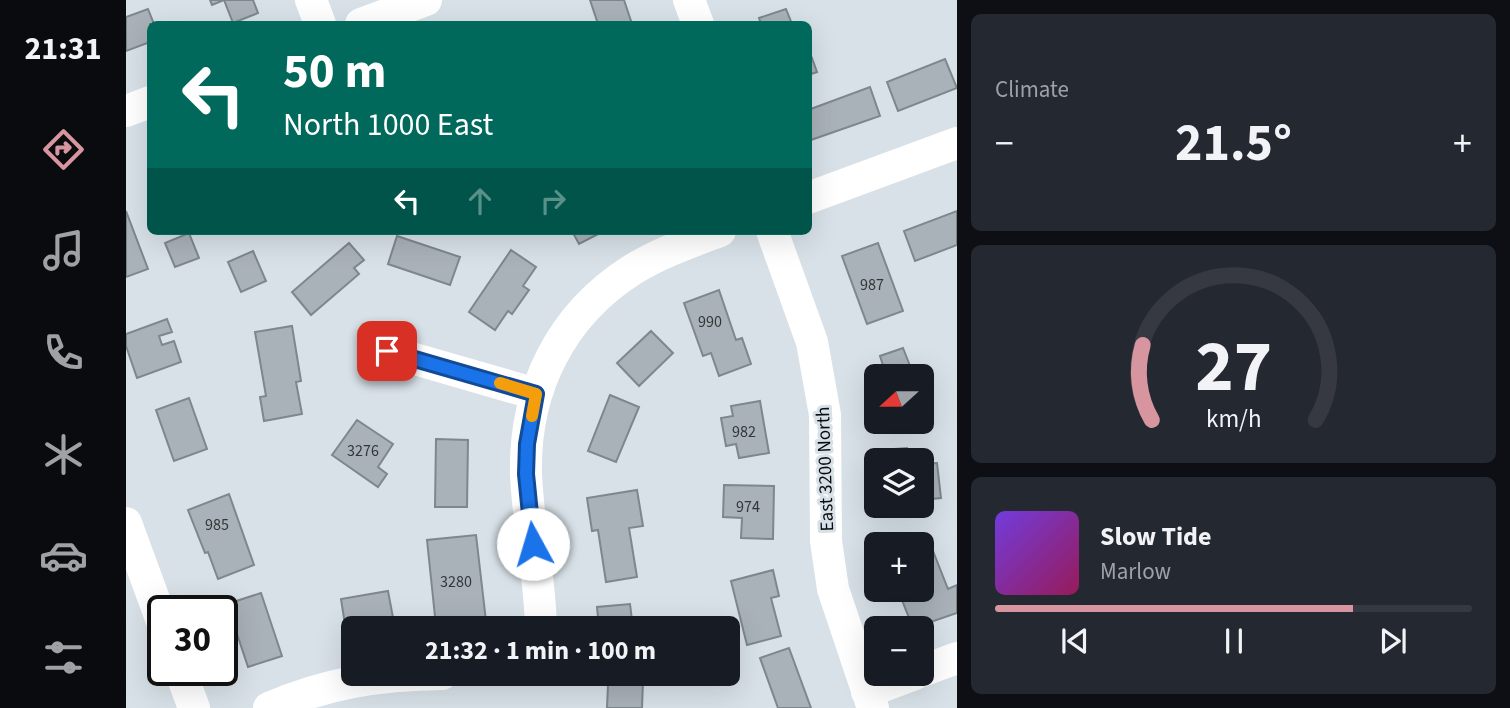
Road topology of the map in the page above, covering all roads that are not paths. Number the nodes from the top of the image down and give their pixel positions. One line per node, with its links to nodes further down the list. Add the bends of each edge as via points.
1 (311, 0): 4 (street)
2 (426, 0): 5 (street)
3 (689, 0): 6 (street)
4 (319, 21)
5 (369, 21)
6 (697, 21)
7 (147, 103): 8 (street)
8 (126, 111)
9 (957, 143): 10 (street)
10 (812, 197)
11 (710, 235): 14 (street, via 634,268 604,289 560,342 545,366)
12 (773, 235): 23 (street, East 3200 North, via 812,342 825,415 826,541 834,589)
13 (387, 351): 14 (street)
14 (536, 394): 17 (street, via 526,474)
15 (126, 523): 16 (street)
16 (152, 595)
17 (540, 616)
18 (957, 658): 19 (street)
19 (934, 667)
20 (341, 682): 25 (street)
21 (186, 686): 24 (street)
22 (894, 686): 23 (street)
23 (870, 700)
24 (194, 708)
25 (269, 708)

